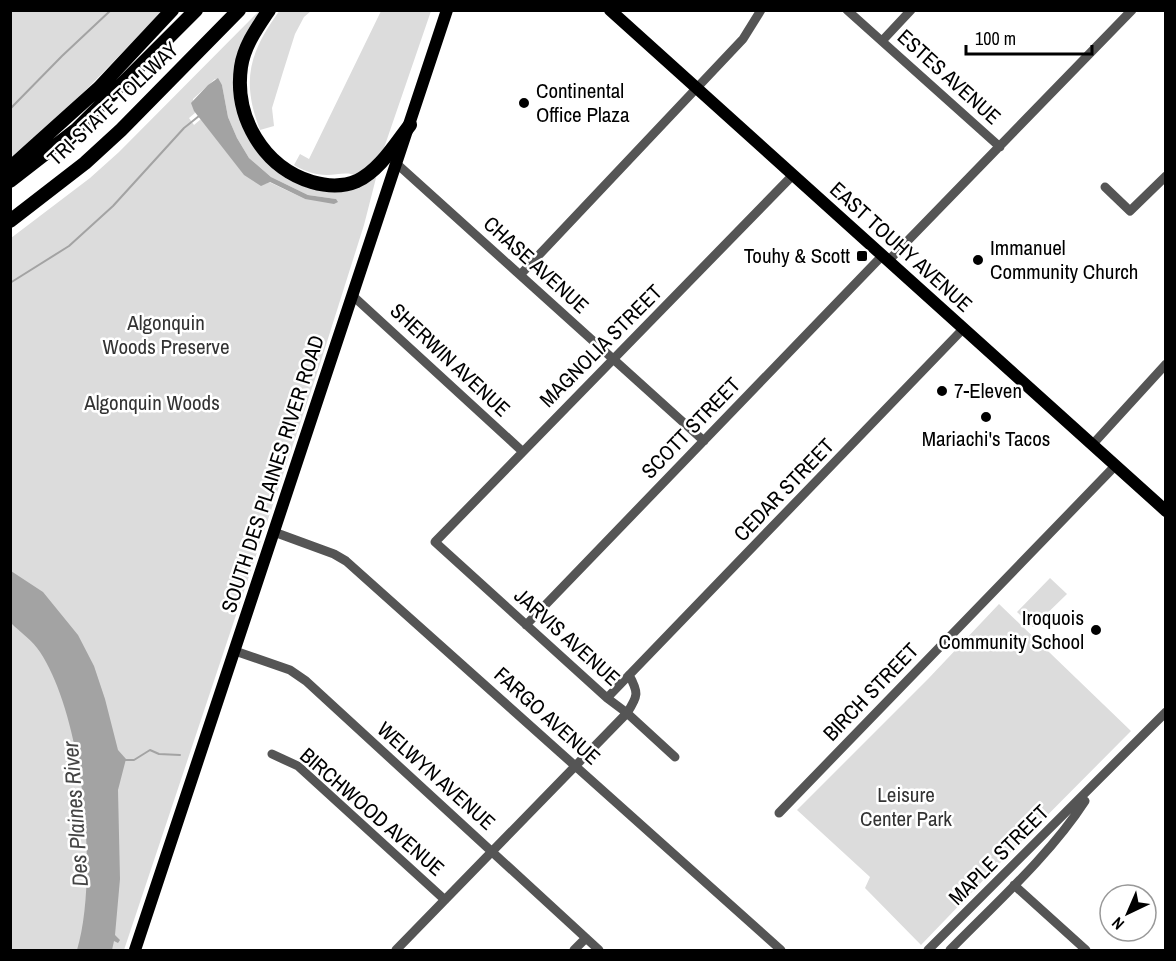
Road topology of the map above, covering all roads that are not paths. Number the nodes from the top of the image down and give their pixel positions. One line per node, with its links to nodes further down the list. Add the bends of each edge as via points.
1 (172, 10): 16 (highway, via 99,88)
2 (196, 10): 19 (highway, TRI-STATE TOLLWAY, via 77,129)
3 (239, 10): 21 (highway, TRI-STATE TOLLWAY, via 121,130)
4 (269, 10): 13 (highway, via 243,57 240,86 254,135 273,160 288,172 319,184 345,184 374,169)
5 (447, 10): 13 (main road, SOUTH DES PLAINES RIVER ROAD)
6 (610, 10): 12 (main road, EAST TOUHY AVENUE)
7 (761, 10): 12 (street, via 743,39)
8 (847, 10): 11 (street, ESTES AVENUE)
9 (911, 10): 11 (street)
10 (1132, 10): 14 (street, SCOTT STREET)
11 (882, 41): 14 (street, ESTES AVENUE)
12 (697, 88): 17 (main road, EAST TOUHY AVENUE); 23 (street)
13 (410, 124): 15 (main road, SOUTH DES PLAINES RIVER ROAD)
14 (1000, 147): 22 (street, SCOTT STREET)
15 (397, 164): 23 (street, CHASE AVENUE); 24 (main road, SOUTH DES PLAINES RIVER ROAD)
16 (10, 168)
17 (793, 175): 22 (main road, EAST TOUHY AVENUE); 26 (street, MAGNOLIA STREET)
18 (1166, 176): 20 (street, via 1130,211)
19 (10, 181)
20 (1105, 187)
21 (10, 221)
22 (885, 259): 25 (main road, EAST TOUHY AVENUE); 28 (street, SCOTT STREET)
23 (520, 274): 26 (street, CHASE AVENUE)
24 (353, 296): 30 (street, SHERWIN AVENUE); 33 (main road, SOUTH DES PLAINES RIVER ROAD)
25 (963, 329): 29 (main road, EAST TOUHY AVENUE); 37 (street, CEDAR STREET)
26 (614, 360): 28 (street, CHASE AVENUE); 30 (street, MAGNOLIA STREET)
27 (1166, 364): 29 (street)
28 (704, 441): 35 (street, SCOTT STREET)
29 (1092, 445): 31 (main road, EAST TOUHY AVENUE)
30 (522, 452): 34 (street, MAGNOLIA STREET)
31 (1115, 466): 32 (main road, EAST TOUHY AVENUE); 45 (street, BIRCH STREET)
32 (1166, 511)
33 (274, 532): 36 (main road, SOUTH DES PLAINES RIVER ROAD); 43 (street, FARGO AVENUE, via 346,561)
34 (435, 542): 35 (street, JARVIS AVENUE)
35 (526, 626): 38 (street, JARVIS AVENUE)
36 (235, 651): 46 (street, WELWYN AVENUE, via 290,670 306,681); 50 (main road, SOUTH DES PLAINES RIVER ROAD)
37 (629, 675): 38 (street, CEDAR STREET); 40 (street, via 636,688 636,699)
38 (607, 698): 40 (street, JARVIS AVENUE)
39 (1166, 712): 44 (street, MAPLE STREET)
40 (627, 713): 42 (street, JARVIS AVENUE); 43 (street)
41 (272, 754): 48 (street, BIRCHWOOD AVENUE, via 298,766)
42 (675, 757)
43 (576, 765): 46 (street); 54 (street, FARGO AVENUE)
44 (1094, 786): 47 (street, MAPLE STREET, via 1063,830); 55 (street, MAPLE STREET)
45 (779, 813)
46 (492, 851): 48 (street); 49 (street, WELWYN AVENUE)
47 (1014, 885): 56 (street, MAPLE STREET); 57 (street)
48 (446, 900): 51 (street)
49 (586, 938): 52 (street); 53 (street, WELWYN AVENUE)
50 (135, 951)
51 (396, 951)
52 (574, 951)
53 (599, 951)
54 (781, 951)
55 (928, 951)
56 (950, 951)
57 (1086, 951)

